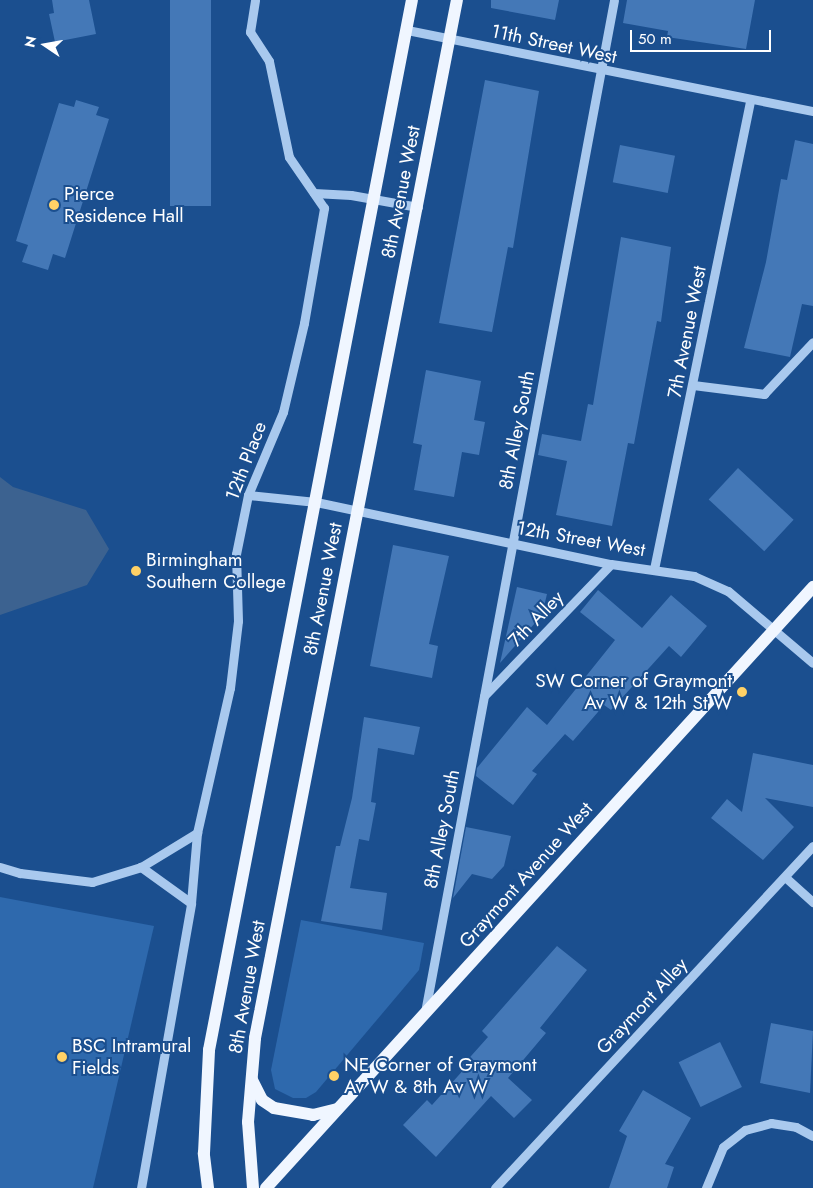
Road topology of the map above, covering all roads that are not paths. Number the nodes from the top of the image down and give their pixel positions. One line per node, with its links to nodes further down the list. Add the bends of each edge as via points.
1 (255, 0): 10 (street, 12th Place, via 250,32 269,61 289,157)
2 (412, 0): 5 (main road, 8th Avenue West)
3 (457, 0): 6 (main road, 8th Avenue West)
4 (614, 0): 7 (street, 8th Alley South)
5 (407, 30): 6 (street, 11th Street West); 11 (main road, 8th Avenue West)
6 (449, 37): 7 (street, 11th Street West); 12 (main road, 8th Avenue West)
7 (601, 71): 8 (street, 11th Street West); 18 (street, 8th Alley South)
8 (750, 100): 9 (street, 11th Street West); 14 (street, 7th Avenue West)
9 (813, 111)
10 (314, 193): 11 (street); 15 (street, 12th Place, via 324,208 304,323 283,412)
11 (375, 200): 12 (street); 16 (main road, 8th Avenue West)
12 (418, 207): 17 (main road, 8th Avenue West)
13 (813, 342): 14 (street, via 764,394)
14 (693, 385): 20 (street, 7th Avenue West)
15 (248, 495): 16 (street, 12th Street West); 25 (street, 12th Place, via 236,554 238,621 230,688)
16 (316, 502): 17 (street, 12th Street West); 37 (main road, 8th Avenue West, via 209,1050 204,1153)
17 (358, 511): 18 (street, 12th Street West); 33 (main road, 8th Avenue West, via 255,1038)
18 (512, 544): 19 (street, 12th Street West); 24 (street, 8th Alley South)
19 (611, 564): 20 (street, 12th Street West); 24 (street, 7th Alley)
20 (654, 569): 22 (street, 12th Street West, via 694,576 728,591)
21 (813, 587): 22 (main road, Graymont Avenue West)
22 (775, 629): 23 (street, 12th Street West); 32 (main road, Graymont Avenue West)
23 (813, 663)
24 (484, 696): 32 (street, 8th Alley South)
25 (197, 833): 28 (street); 31 (street, 12th Place)
26 (813, 846): 29 (street, Graymont Alley)
27 (0, 867): 28 (street, via 20,873 92,882)
28 (141, 867): 31 (street)
29 (785, 877): 30 (street); 40 (street, Graymont Alley)
30 (813, 902)
31 (190, 903): 36 (street, 12th Place)
32 (424, 1014): 34 (main road, Graymont Avenue West)
33 (252, 1080): 34 (main road, via 262,1100 289,1113 313,1115); 38 (main road, 8th Avenue West, via 248,1122)
34 (338, 1110): 39 (main road, Graymont Avenue West)
35 (813, 1136): 41 (street, via 796,1127 771,1123 745,1130 723,1147)
36 (141, 1188)
37 (208, 1188)
38 (253, 1188)
39 (266, 1188)
40 (495, 1188)
41 (706, 1188)

